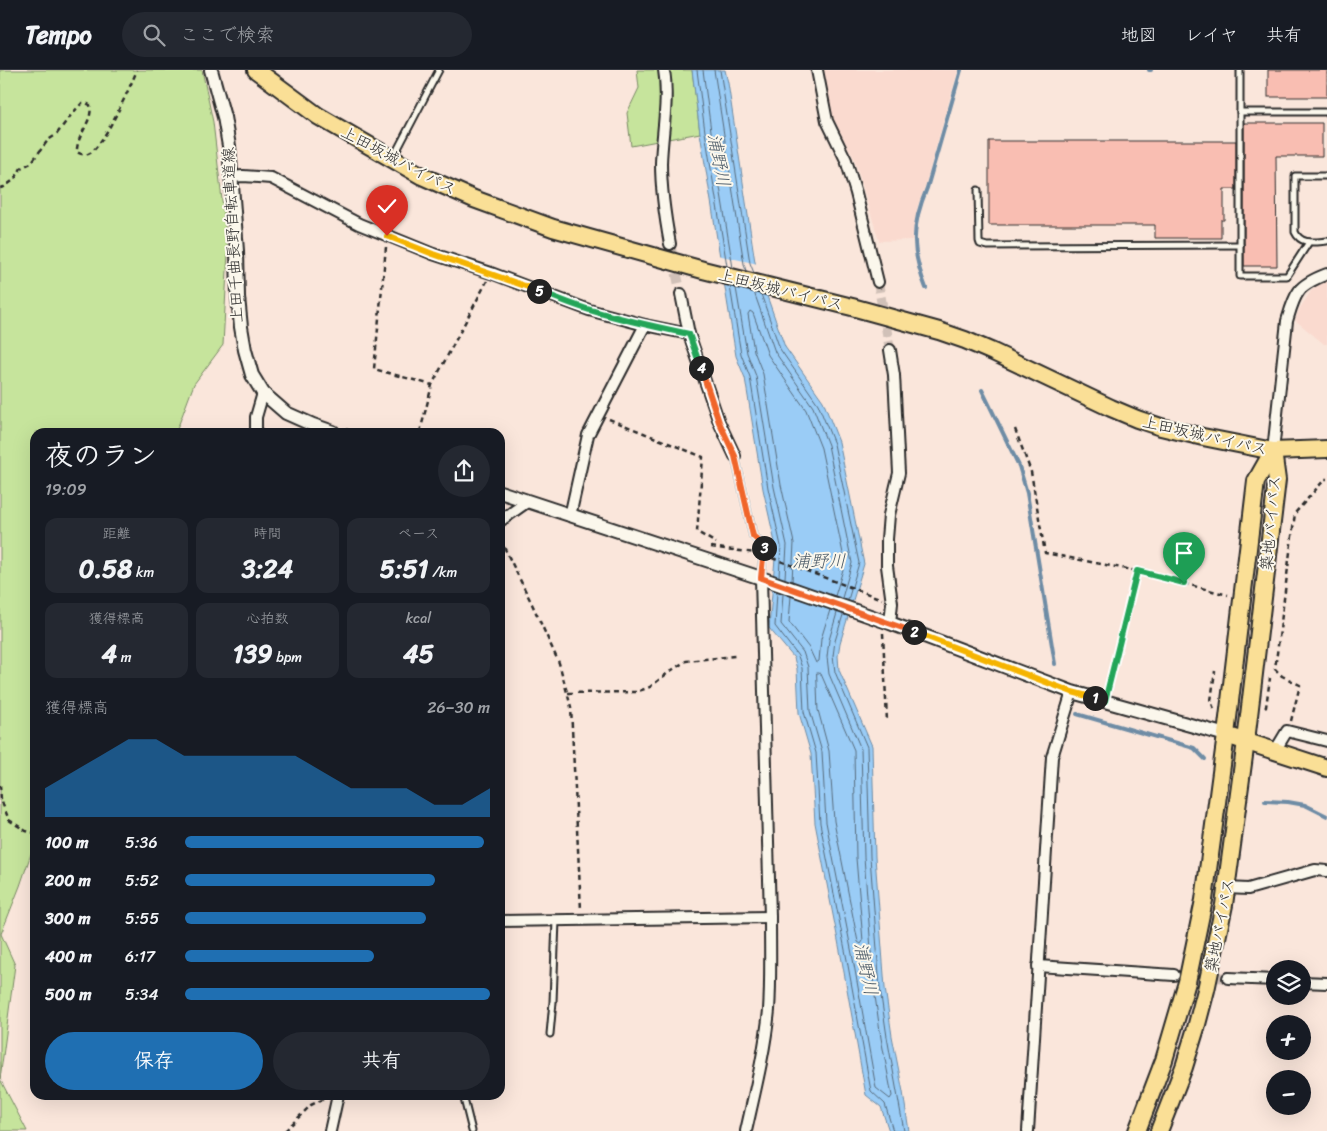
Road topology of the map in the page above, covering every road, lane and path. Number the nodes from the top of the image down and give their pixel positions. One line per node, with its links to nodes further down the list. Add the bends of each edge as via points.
1 (137, 70): 13 (path, via 94,151 87,155 77,152 76,145 91,110 90,105 82,103 31,163)
2 (211, 70): 12 (street, via 224,118)
3 (256, 70): 10 (main road, 上田坂城バイパス, via 318,116)
4 (439, 70): 10 (lane)
5 (664, 70): 18 (street, via 663,203)
6 (817, 70): 22 (street, via 827,121 846,160)
7 (1240, 70): 8 (lane)
8 (1240, 112): 9 (lane); 19 (lane)
9 (1327, 112)
10 (392, 160): 35 (main road, 上田坂城バイパス, via 474,199 553,228 915,324 994,352 1137,419 1188,434)
11 (1327, 176): 17 (lane, via 1295,176 1294,232)
12 (232, 177): 15 (street, via 271,178); 28 (street, via 240,327 252,374)
13 (0, 188)
14 (978, 190): 19 (lane, via 979,241 987,246)
15 (387, 236): 20 (street); 27 (path, via 374,369)
16 (1327, 241): 17 (lane)
17 (1309, 242): 19 (lane, via 1287,276 1240,276)
18 (670, 244)
19 (1240, 246)
20 (491, 274): 24 (street, via 589,310); 27 (path)
21 (1327, 274): 35 (street, via 1300,290 1287,321)
22 (878, 282)
23 (681, 294): 25 (street)
24 (645, 325): 25 (street); 29 (street)
25 (689, 334): 36 (street, via 719,422)
26 (890, 350): 49 (street, via 899,473 887,539 886,566 892,603)
27 (432, 385): 32 (path)
28 (263, 393): 30 (street); 31 (street, via 286,413)
29 (598, 415): 40 (street, via 588,435); 42 (path, via 703,458 697,532)
30 (256, 428)
31 (327, 428)
32 (421, 428)
33 (1015, 429): 45 (path, via 1031,472 1046,553)
34 (1327, 450): 35 (main road, 上田坂城バイパス)
35 (1273, 451): 48 (main road, 築地バイパス, via 1256,481); 62 (main road, 築地バイパス, via 1277,480)
36 (735, 456): 46 (lane, via 753,536 764,546)
37 (1327, 479): 59 (path, via 1295,513 1275,669 1300,685)
38 (505, 494): 39 (street)
39 (527, 502): 40 (street); 41 (street)
40 (570, 516): 46 (street)
41 (505, 517)
42 (716, 543)
43 (505, 549): 54 (path, via 559,663)
44 (769, 557): 47 (path)
45 (1137, 571): 48 (path); 55 (path)
46 (765, 579): 49 (street); 69 (street)
47 (874, 597)
48 (1242, 598): 60 (main road, 築地バイパス)
49 (882, 620): 53 (street); 58 (path)
50 (735, 656): 54 (path, via 686,661 650,687 636,692)
51 (1214, 671): 57 (path, via 1211,701)
52 (1270, 678): 56 (path)
53 (1072, 692): 55 (street); 73 (street, via 1052,757)
54 (568, 693): 71 (path)
55 (1105, 701): 60 (street)
56 (1266, 707)
57 (1214, 708)
58 (887, 722)
59 (1287, 731): 61 (street); 63 (street)
60 (1226, 735): 62 (main road); 88 (main road, 築地バイパス, via 1204,900 1186,982 1164,1060)
61 (1327, 740)
62 (1246, 741): 63 (main road); 68 (main road, 築地バイパス)
63 (1275, 751): 64 (main road)
64 (1327, 768)
65 (0, 785): 66 (path, via 1,800 9,820)
66 (30, 832)
67 (1327, 872): 68 (street, via 1315,870 1248,889)
68 (1227, 888): 89 (main road, 築地バイパス, via 1196,1028)
69 (770, 917): 71 (street); 86 (street, via 769,1010 762,1062)
70 (556, 920): 71 (street); 72 (street); 79 (lane)
71 (582, 920)
72 (505, 921)
73 (1038, 966): 74 (street); 87 (street)
74 (1174, 974)
75 (1228, 978): 76 (street)
76 (1266, 980)
77 (1311, 982): 78 (street)
78 (1327, 983)
79 (550, 1034)
80 (322, 1100): 83 (path, via 310,1105)
81 (337, 1100): 84 (street)
82 (464, 1100): 85 (lane)
83 (285, 1131)
84 (330, 1131)
85 (472, 1131)
86 (746, 1131)
87 (1028, 1131)
88 (1137, 1131)
89 (1159, 1131)

